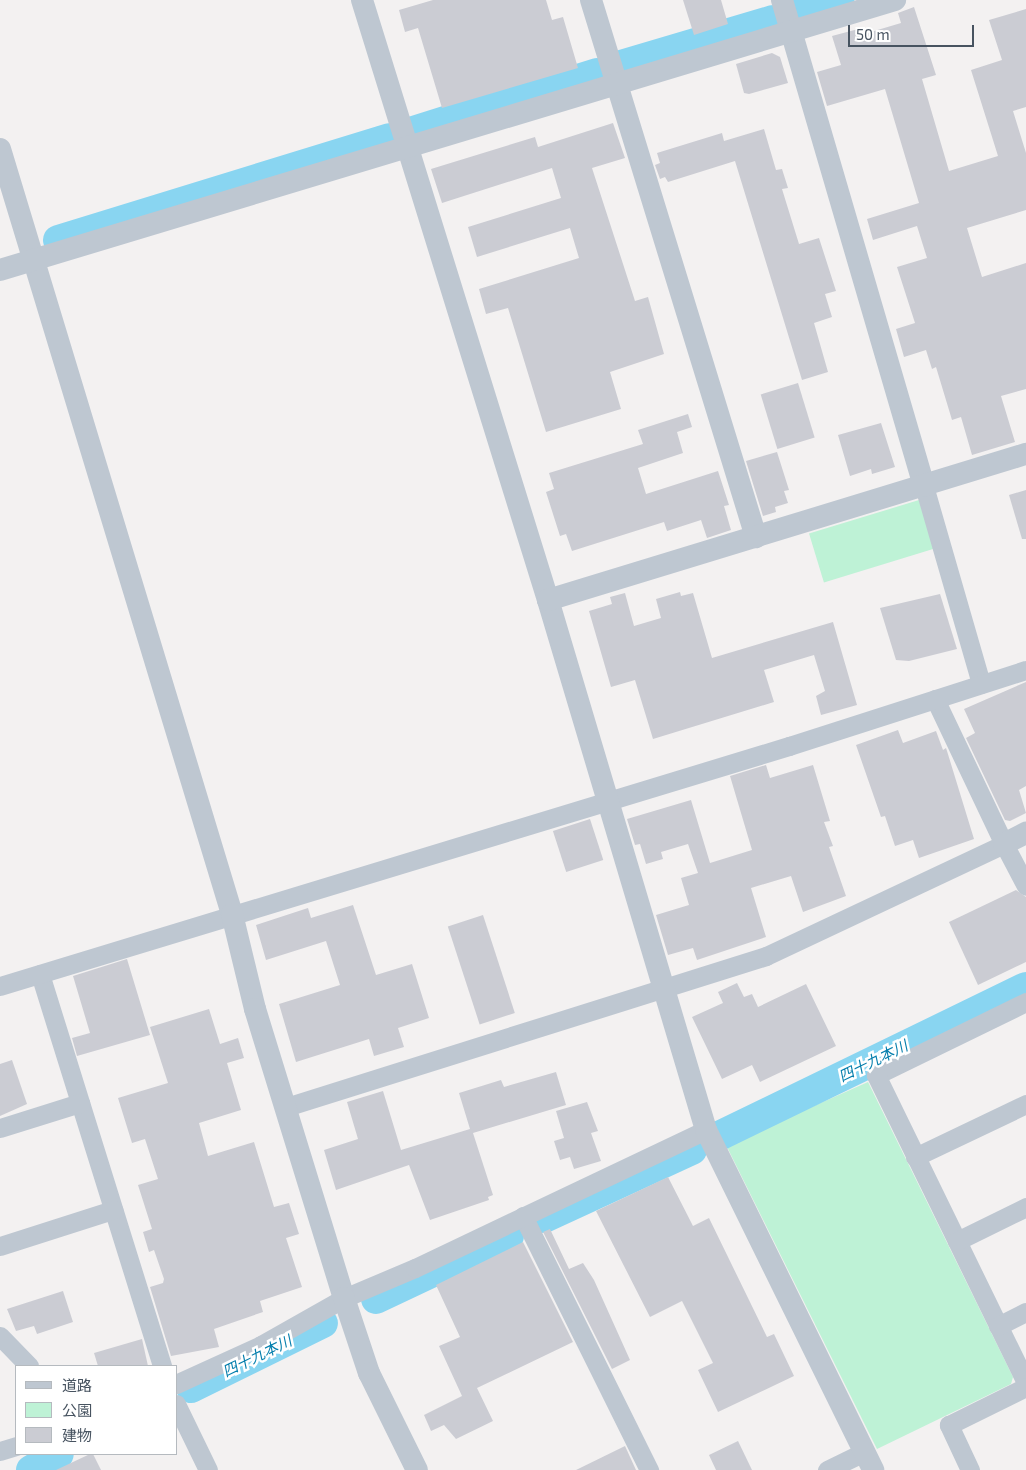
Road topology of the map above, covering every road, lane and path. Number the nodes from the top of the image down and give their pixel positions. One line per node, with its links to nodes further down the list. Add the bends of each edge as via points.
1 (362, 0): 7 (street)
2 (591, 0): 6 (street)
3 (782, 0): 5 (street)
4 (894, 0): 5 (street)
5 (792, 31): 6 (street); 12 (street)
6 (616, 85): 7 (street); 13 (street)
7 (408, 148): 9 (street); 14 (street)
8 (0, 149): 9 (street)
9 (33, 260): 10 (street); 22 (street)
10 (0, 270)
11 (1026, 454): 12 (street)
12 (924, 486): 13 (street); 16 (street)
13 (756, 536): 14 (street)
14 (548, 600): 18 (street)
15 (1026, 670): 16 (street)
16 (981, 684): 17 (street)
17 (935, 699): 18 (street); 20 (street)
18 (607, 801): 22 (street); 25 (street)
19 (1026, 834): 20 (street)
20 (1004, 844): 21 (street); 25 (street, via 766,956)
21 (1026, 886)
22 (232, 914): 23 (street); 29 (street, via 255,1009)
23 (40, 974): 24 (street); 27 (street)
24 (0, 986)
25 (663, 989): 29 (street); 31 (street)
26 (1026, 1002): 32 (street, via 876,1076)
27 (80, 1103): 30 (street); 34 (street)
28 (1026, 1104): 32 (street)
29 (286, 1107): 38 (street)
30 (0, 1128)
31 (706, 1130): 35 (street); 50 (street)
32 (916, 1157): 36 (street)
33 (1026, 1207): 36 (street)
34 (113, 1210): 37 (street); 43 (street)
35 (523, 1216): 38 (street); 53 (street)
36 (957, 1241): 40 (street)
37 (0, 1246)
38 (344, 1298): 44 (street, via 261,1345); 52 (street, via 370,1373)
39 (1026, 1312): 40 (street)
40 (998, 1326): 45 (street)
41 (0, 1336): 42 (street)
42 (28, 1365)
43 (162, 1365)
44 (178, 1383)
45 (1026, 1383)
46 (1026, 1387): 55 (street, via 949,1426)
47 (178, 1408): 51 (street)
48 (15, 1446): 49 (street)
49 (0, 1451)
50 (869, 1461): 54 (street)
51 (208, 1470)
52 (417, 1470)
53 (649, 1470)
54 (827, 1470)
55 (970, 1470)

